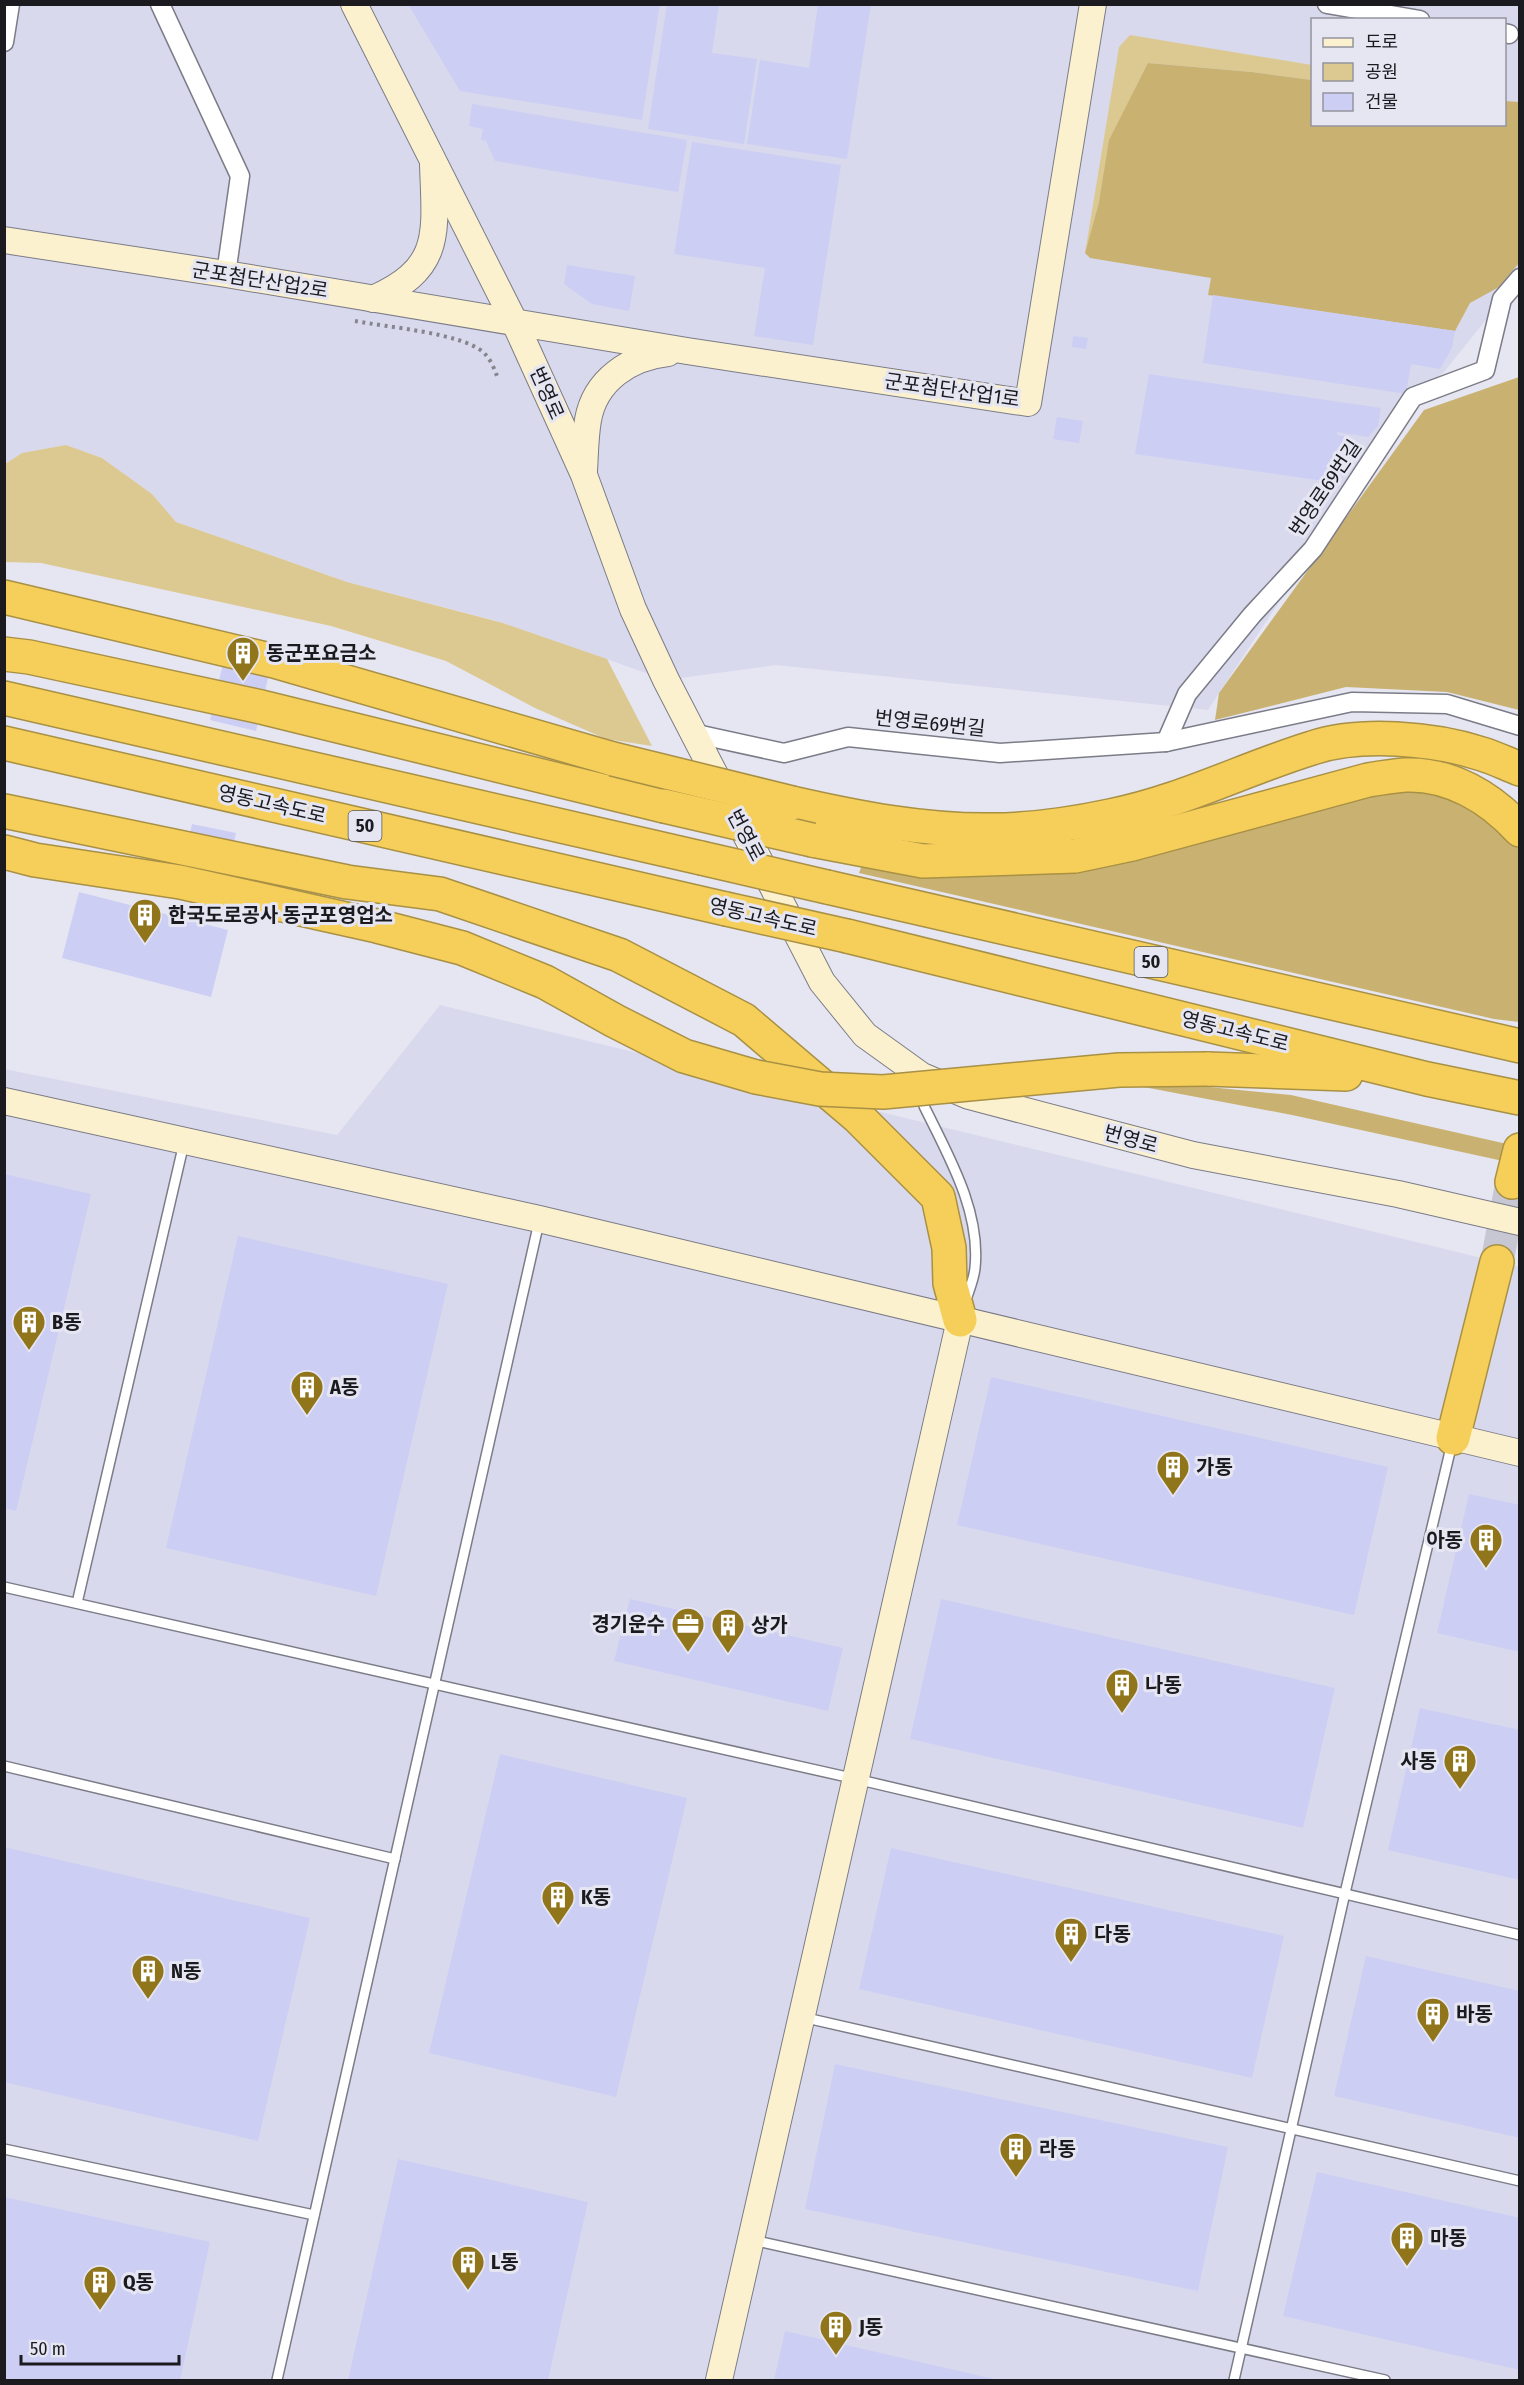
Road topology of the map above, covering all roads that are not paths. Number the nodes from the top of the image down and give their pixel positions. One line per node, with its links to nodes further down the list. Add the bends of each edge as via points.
1 (10, 4): 7 (street)
2 (160, 4): 10 (street, via 240,176)
3 (354, 4): 8 (street, 번영로)
4 (1093, 4): 14 (street, 군포첨단산업1로, via 1028,403)
5 (1327, 4): 6 (street)
6 (1408, 18)
7 (4, 42)
8 (432, 158): 12 (street, via 434,225 426,256 418,271); 13 (street, 번영로)
9 (4, 240): 10 (street, 군포첨단산업2로)
10 (226, 274): 12 (street, 군포첨단산업2로)
11 (1520, 278): 21 (street, 번영로69번길, via 1502,299 1485,370 1413,398 1313,549 1187,694)
12 (373, 299): 13 (street, 군포첨단산업2로)
13 (515, 323): 14 (street, 군포첨단산업1로); 15 (street, 번영로)
14 (687, 351): 15 (street, via 635,361 605,382 593,401 588,420)
15 (584, 475): 20 (street, 번영로, via 633,609)
16 (4, 597): 23 (highway, bridge, via 274,661 613,759 854,817 918,826 994,830 1113,816 1174,800 1314,747 1361,739 1439,744 1482,754)
17 (4, 654): 25 (highway, bridge, via 261,707 664,806 923,861 1075,856 1368,780 1407,775 1446,780 1479,795)
18 (4, 698): 27 (highway, 50, bridge)
19 (1520, 726): 21 (street, 번영로69번길, via 1447,704 1352,702)
20 (692, 732): 21 (street, 번영로69번길, via 784,753 848,737 1000,753); 28 (street, 번영로, via 822,982 865,1035)
21 (1166, 742)
22 (4, 743): 29 (highway, 영동고속도로 / 50, bridge, via 847,936)
23 (1520, 770)
24 (4, 811): 38 (highway, via 347,882 440,894 619,955 744,1020 858,1117 938,1197 950,1248 950,1283)
25 (1520, 830)
26 (4, 852): 29 (highway, bridge, via 180,882 462,948 545,982 684,1056 756,1077 820,1089 883,1092 1119,1070 1207,1069)
27 (1520, 1046)
28 (922, 1076): 36 (street, 번영로, via 969,1096 1192,1155 1398,1194); 38 (lane, via 924,1106 968,1206 973,1229 975,1269)
29 (1427, 1078): 30 (highway, 영동고속도로 / 50)
30 (1520, 1098)
31 (4, 1101): 32 (street)
32 (184, 1141): 35 (street); 42 (lane)
33 (1520, 1150): 34 (highway)
34 (1512, 1182)
35 (539, 1219): 38 (street); 43 (lane)
36 (1520, 1222)
37 (1497, 1262): 39 (highway)
38 (960, 1320): 39 (street); 45 (street)
39 (1454, 1438): 40 (street); 47 (lane)
40 (1520, 1453)
41 (4, 1587): 42 (lane)
42 (77, 1603): 43 (lane)
43 (435, 1683): 45 (lane); 46 (lane)
44 (4, 1766): 46 (lane)
45 (856, 1779): 47 (lane); 49 (street)
46 (395, 1859): 53 (lane)
47 (1345, 1893): 48 (lane); 50 (lane)
48 (1520, 1935)
49 (801, 2017): 50 (lane); 54 (street)
50 (1292, 2129): 52 (lane); 55 (lane)
51 (4, 2149): 53 (lane)
52 (1520, 2181)
53 (314, 2215): 56 (lane)
54 (751, 2240): 55 (lane); 57 (street)
55 (1242, 2349): 58 (lane); 59 (lane)
56 (277, 2380)
57 (719, 2380)
58 (1234, 2380)
59 (1385, 2380)

